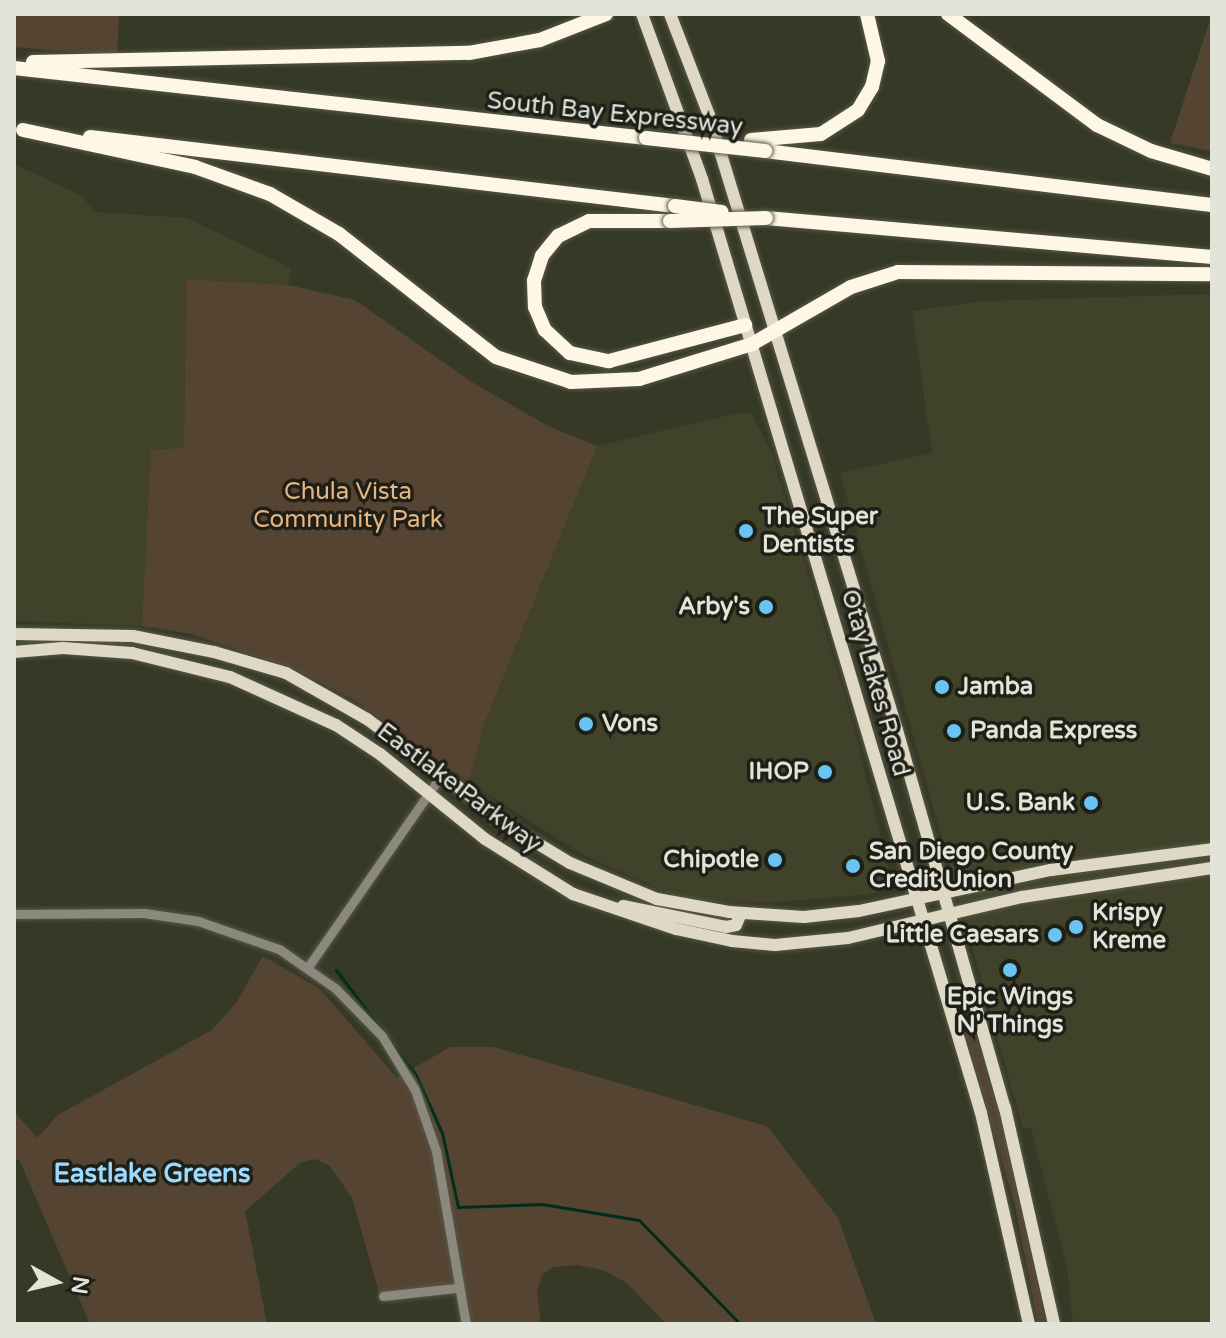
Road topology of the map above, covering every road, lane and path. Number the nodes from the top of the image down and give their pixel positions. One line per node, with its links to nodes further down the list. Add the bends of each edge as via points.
1 (606, 14): 6 (highway, via 540,40 469,53)
2 (642, 14): 14 (main road, Otay Lakes Road, via 702,179)
3 (670, 14): 15 (main road, Otay Lakes Road, via 709,115)
4 (867, 14): 8 (highway, bridge, via 878,61 872,87 858,110 821,134)
5 (948, 14): 9 (highway, via 1097,125 1151,151)
6 (14, 65): 8 (highway, South Bay Expressway, bridge)
7 (19, 130): 11 (highway); 16 (highway, via 195,167 270,194 339,234 485,349 546,377 585,384 628,382)
8 (663, 140): 10 (highway, South Bay Expressway, bridge)
9 (1212, 169)
10 (1212, 205)
11 (672, 213): 12 (highway, bridge); 14 (highway, via 589,221 558,236 542,256 534,281 535,307 545,330 570,353 609,361)
12 (1212, 257)
13 (1212, 274): 15 (highway, via 898,272 851,287)
14 (745, 325): 16 (main road, Otay Lakes Road)
15 (775, 334): 16 (highway); 25 (main road, Otay Lakes Road)
16 (752, 344): 26 (main road, Otay Lakes Road)
17 (14, 634): 18 (main road, Eastlake Parkway)
18 (133, 636): 19 (main road, via 101,642); 21 (main road, Eastlake Parkway, via 286,673 367,719)
19 (93, 650): 20 (main road, Eastlake Parkway); 22 (main road, Eastlake Parkway, via 183,663 284,700 380,754)
20 (14, 652)
21 (442, 774): 22 (street); 28 (main road, Eastlake Parkway, via 517,831 609,883 657,899)
22 (428, 794): 27 (main road, Eastlake Parkway, via 530,869); 32 (street)
23 (1212, 849): 25 (main road, Eastlake Parkway, via 1051,870)
24 (1212, 868): 30 (main road, Eastlake Parkway, via 1092,884)
25 (944, 893): 26 (main road, Eastlake Parkway); 30 (main road, Otay Lakes Road)
26 (915, 900): 28 (main road, Eastlake Parkway, via 804,917); 31 (main road, Otay Lakes Road)
27 (604, 905): 28 (main road, via 726,927 736,925); 31 (main road, Eastlake Parkway, via 676,929 775,945)
28 (741, 913)
29 (14, 914): 32 (street, via 144,913 198,921 279,949)
30 (950, 917): 31 (main road, Eastlake Parkway); 37 (main road, Otay Lakes Road, via 1030,1205)
31 (923, 923): 36 (main road, Otay Lakes Road, via 981,1113)
32 (308, 967): 33 (street, via 372,1024 415,1090 436,1151)
33 (456, 1288): 34 (street); 35 (street)
34 (383, 1296)
35 (466, 1324)
36 (1029, 1324)
37 (1054, 1324)

